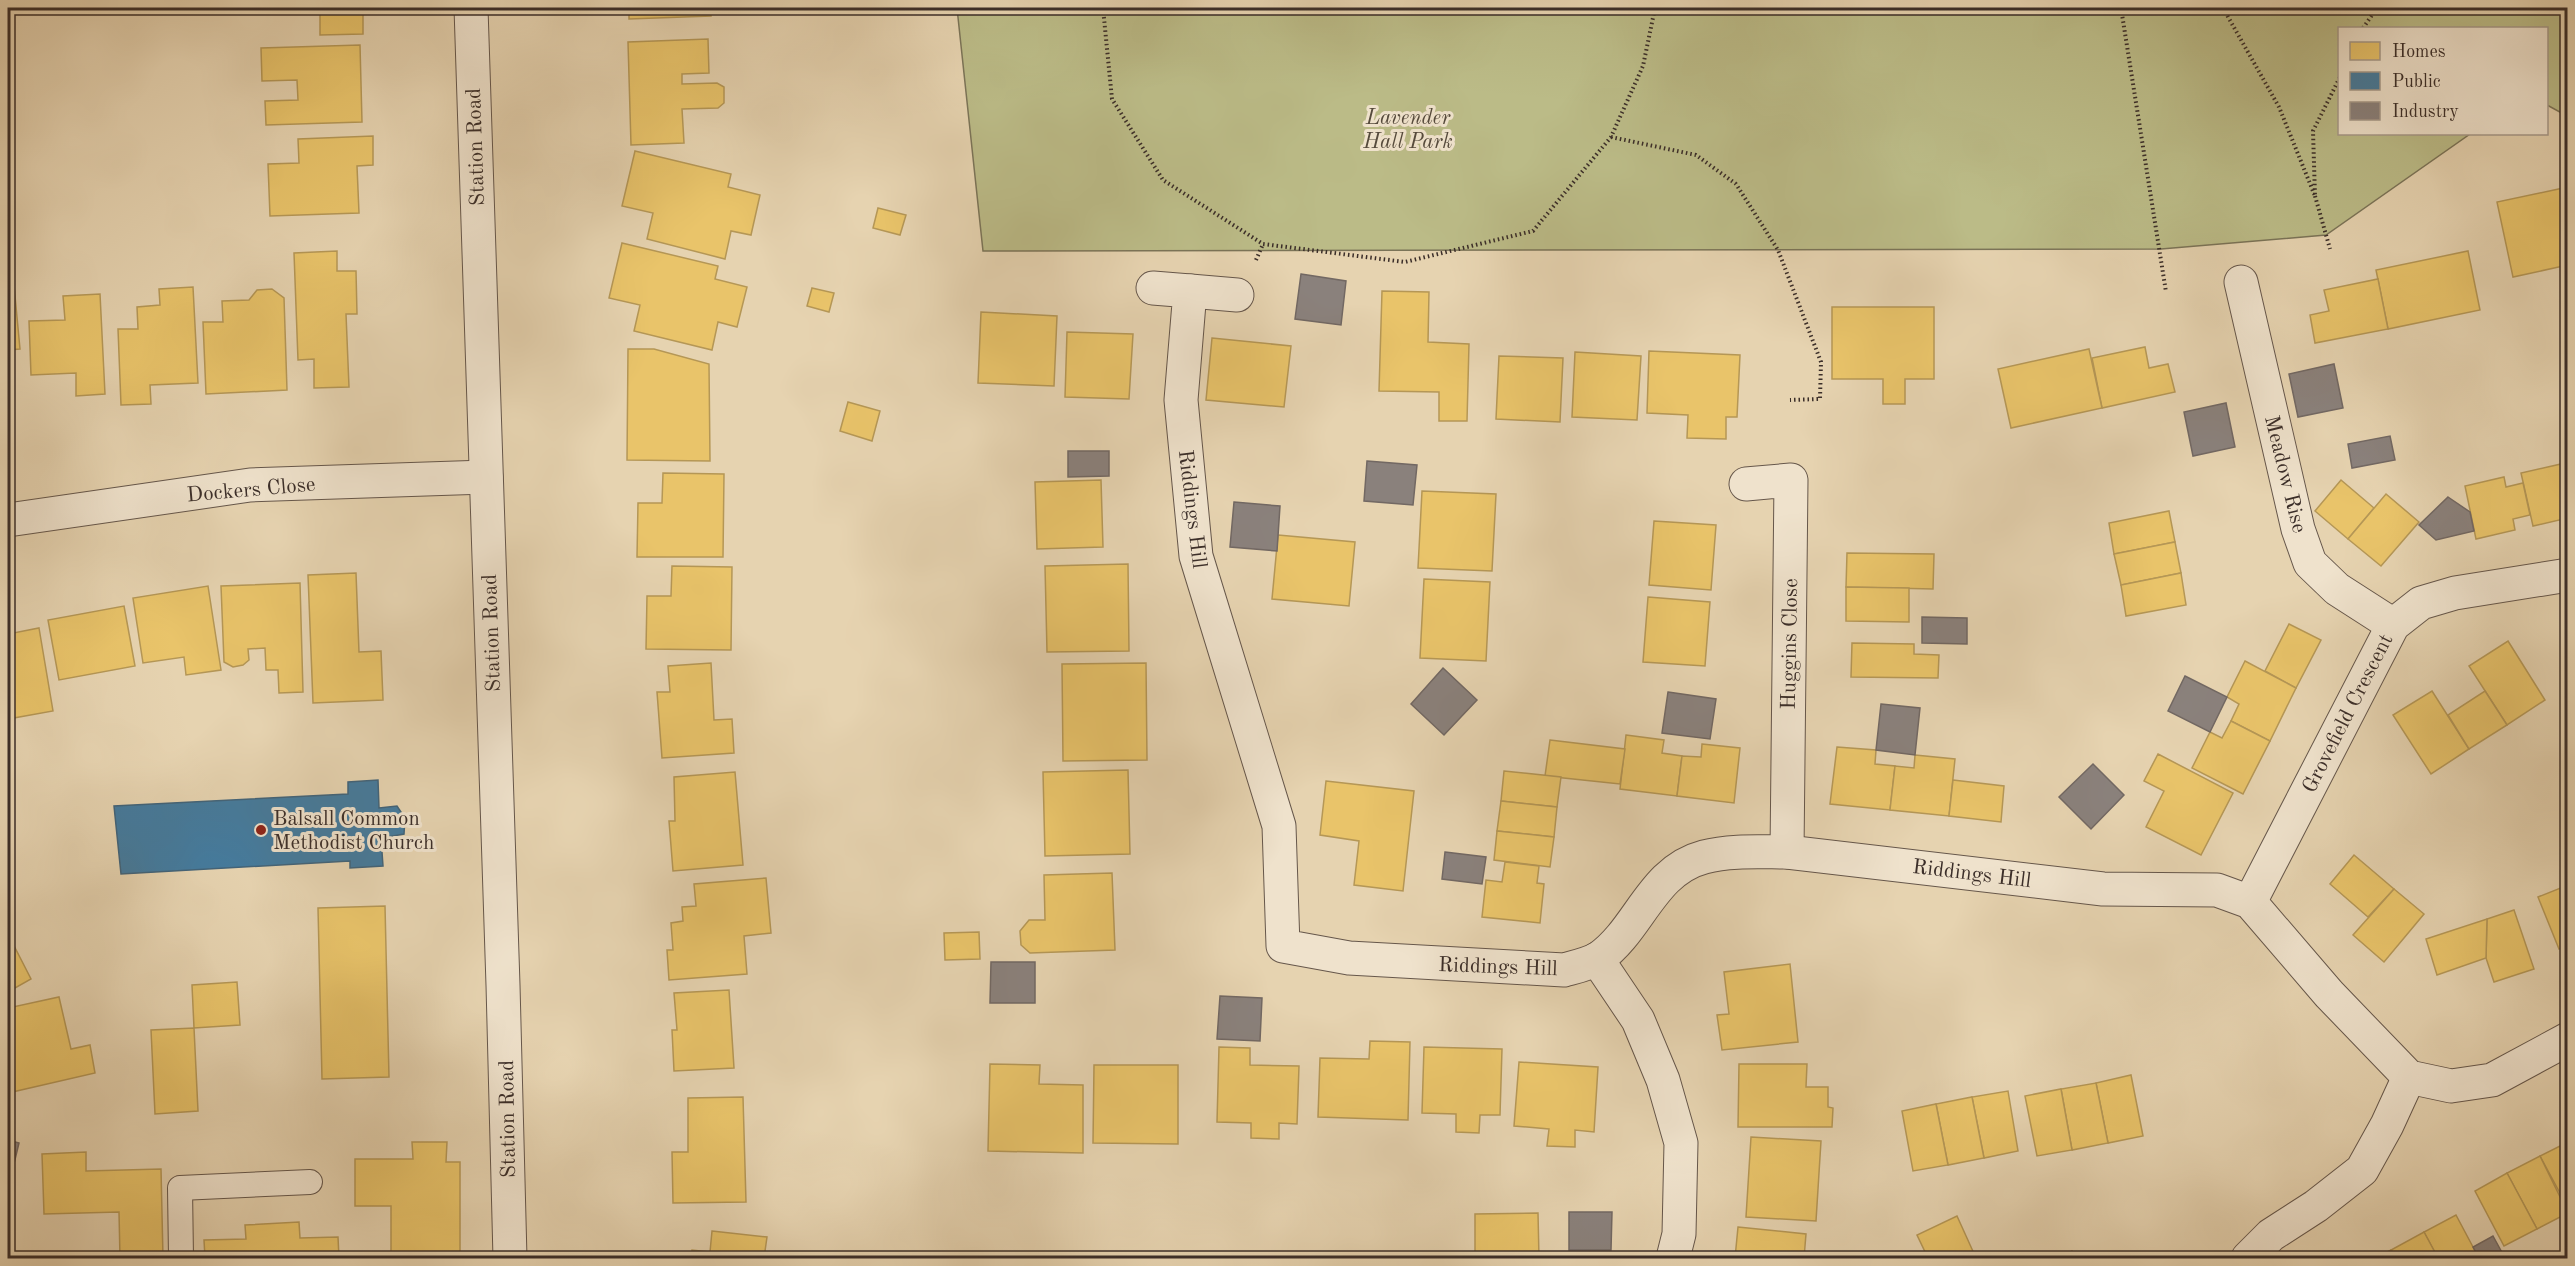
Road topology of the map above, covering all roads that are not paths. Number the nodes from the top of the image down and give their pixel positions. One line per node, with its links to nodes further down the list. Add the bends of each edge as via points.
1 (471, 8): 6 (street, Station Road)
2 (2241, 282): 10 (street, Meadow Rise, via 2298,530 2310,563 2337,589)
3 (1153, 288): 4 (street)
4 (1190, 291): 5 (street); 13 (street, Riddings Hill, via 1180,400 1196,556 1279,825 1283,946 1348,958 1503,969 1564,970)
5 (1237, 295)
6 (486, 477): 8 (street, Dockers Close, via 250,485); 18 (street, Station Road)
7 (1746, 484): 11 (street, Huggins Close, via 1791,480)
8 (11, 514)
9 (2568, 575): 10 (street, Grovefield Crescent, via 2421,603)
10 (2393, 625): 12 (street, Grovefield Crescent)
11 (1787, 852): 12 (street, Riddings Hill, via 2103,889 2217,890); 13 (street, Riddings Hill, via 1703,857 1669,874 1621,938)
12 (2250, 902): 15 (street, Riddings Hill, via 2329,994)
13 (1597, 959): 19 (street, via 1638,1020 1664,1080 1681,1143 1679,1234)
14 (2568, 1039): 15 (street, via 2492,1080 2451,1086)
15 (2409, 1077): 20 (street, via 2362,1170 2271,1235)
16 (310, 1182): 17 (lane, via 180,1188)
17 (181, 1258)
18 (510, 1258)
19 (1674, 1258)
20 (2248, 1258)

